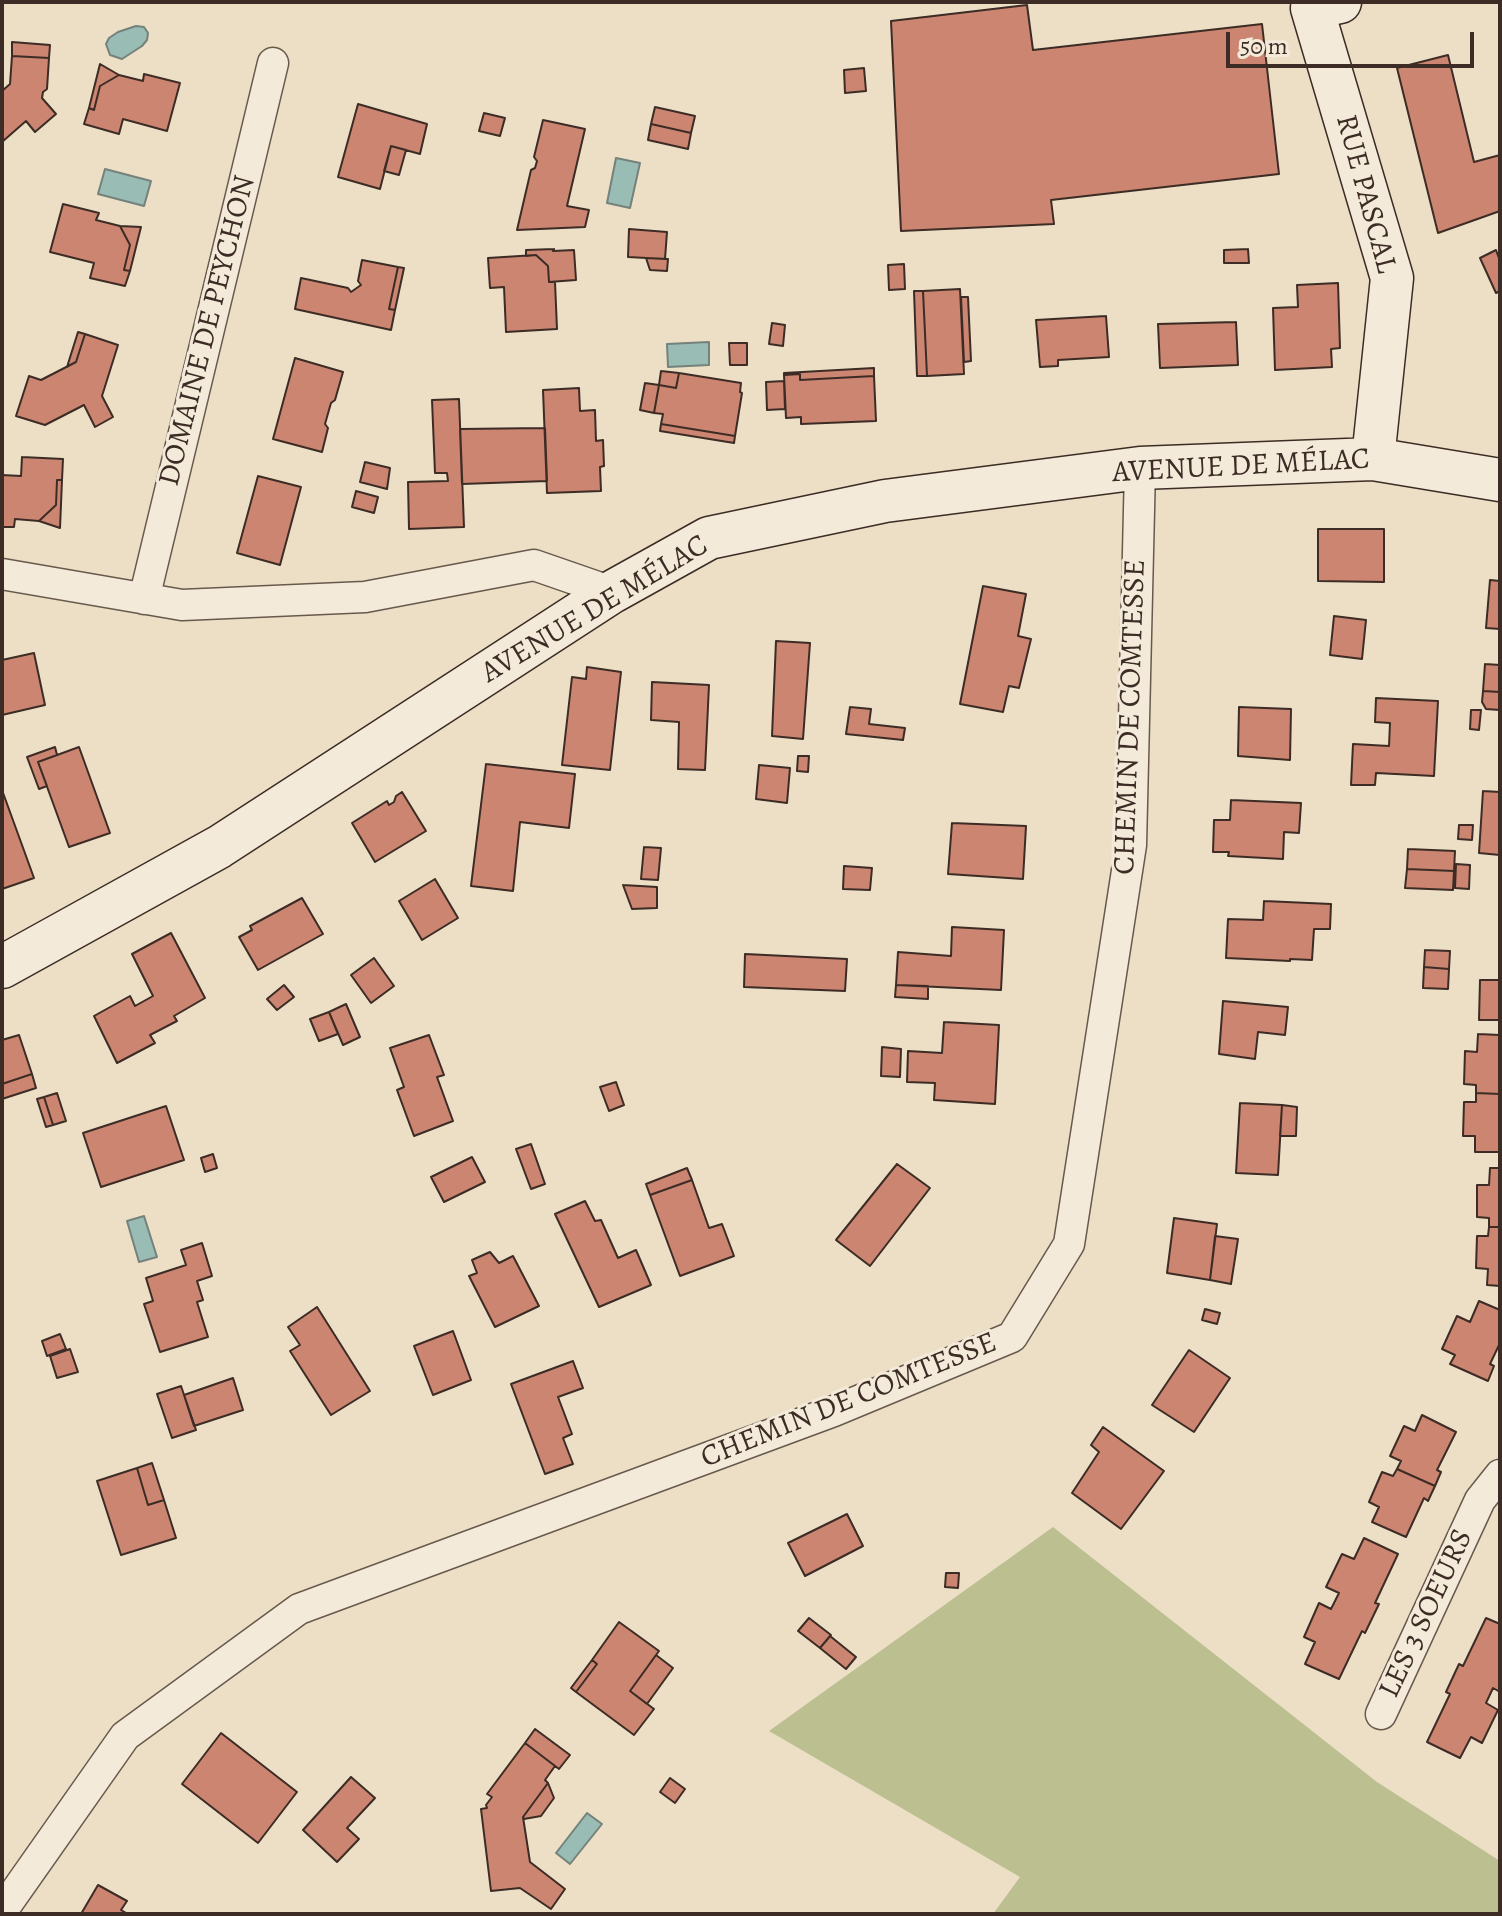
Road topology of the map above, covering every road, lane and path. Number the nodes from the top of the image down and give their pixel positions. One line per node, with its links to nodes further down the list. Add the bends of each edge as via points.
1 (1340, 2): 3 (street, RUE PASCAL, via 1312,8 1392,278)
2 (273, 63): 8 (street, DOMAINE DE PEYCHON)
3 (1373, 459): 4 (street, AVENUE DE MÉLAC); 5 (street, AVENUE DE MÉLAC)
4 (1140, 468): 7 (street, AVENUE DE MÉLAC, via 885,501 709,538); 12 (street, CHEMIN DE COMTESSE, via 1131,845 1069,1244 1012,1337 834,1411 299,1609 125,1736)
5 (1500, 480)
6 (2, 574): 8 (street)
7 (612, 592): 8 (street, via 534,565 365,597 182,605); 9 (street, AVENUE DE MÉLAC, via 219,847)
8 (144, 599)
9 (2, 967)
10 (1500, 1475): 11 (street, LES 3 SOEURS, via 1480,1500)
11 (1381, 1714)
12 (2, 1911)

